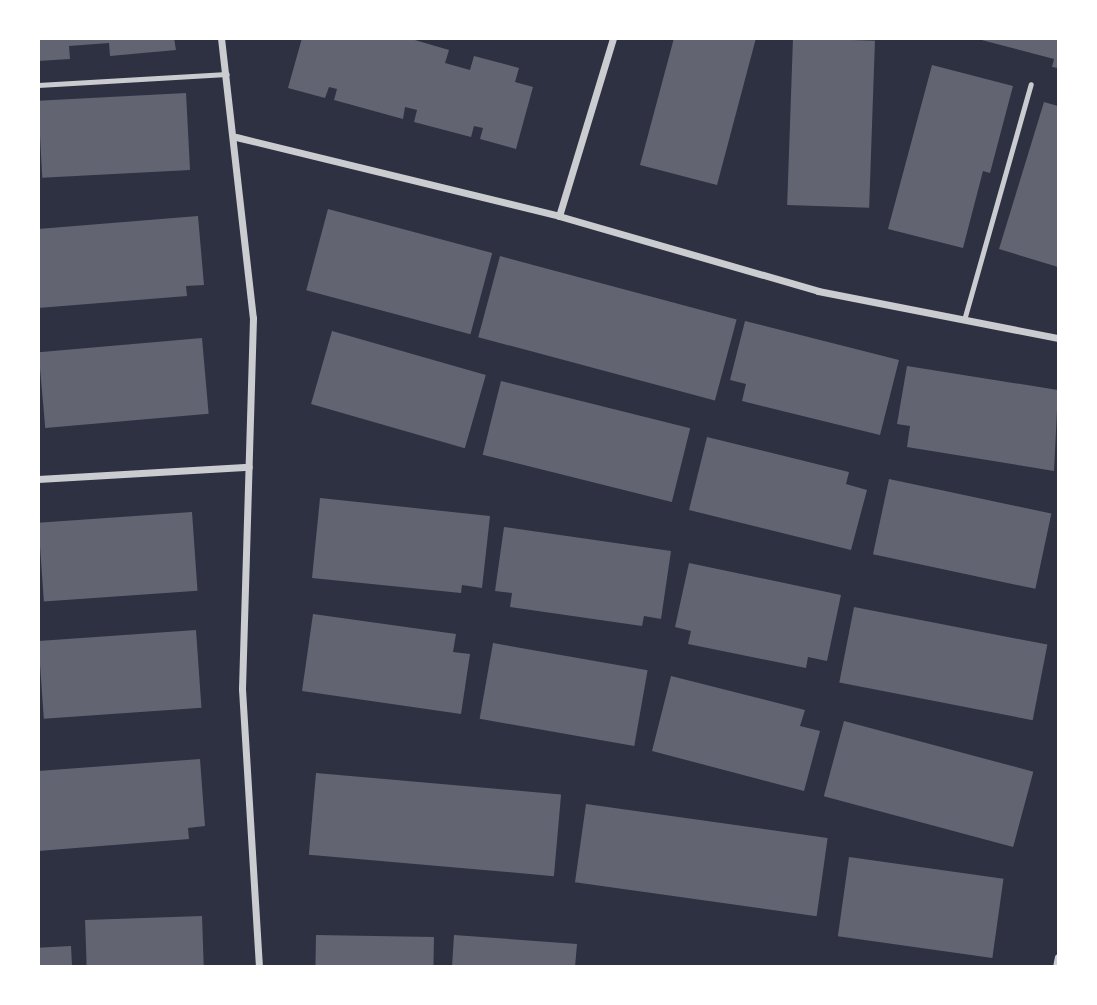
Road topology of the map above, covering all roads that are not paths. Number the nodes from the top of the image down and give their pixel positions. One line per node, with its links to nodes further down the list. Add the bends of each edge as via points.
1 (221, 38): 3 (street)
2 (613, 38): 7 (street)
3 (227, 74): 5 (lane); 6 (street)
4 (1031, 83): 8 (lane)
5 (38, 85)
6 (236, 137): 7 (street); 10 (street, via 253,318)
7 (559, 216): 8 (street, via 818,291)
8 (964, 320): 9 (street)
9 (1059, 338)
10 (249, 467): 11 (street); 13 (street, via 242,689)
11 (38, 479)
12 (1059, 957): 14 (street)
13 (259, 967)
14 (1056, 967)

